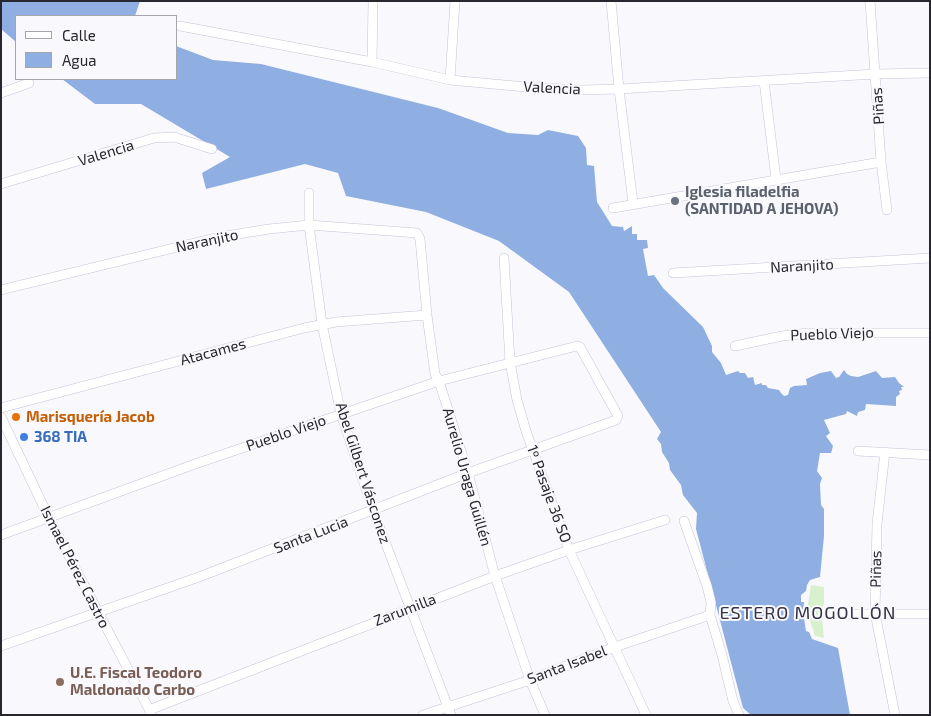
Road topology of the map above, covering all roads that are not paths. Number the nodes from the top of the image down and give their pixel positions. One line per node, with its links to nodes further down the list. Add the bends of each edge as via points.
1 (373, 1): 6 (street)
2 (455, 1): 9 (street)
3 (611, 1): 12 (street)
4 (870, 1): 8 (street, Piñas)
5 (180, 26): 6 (street, Valencia)
6 (372, 62): 9 (street, Valencia)
7 (930, 73): 8 (street, Valencia)
8 (876, 74): 10 (street, Valencia); 15 (street, Piñas)
9 (450, 80): 12 (street, Valencia, via 554,89)
10 (764, 81): 12 (street, Valencia); 16 (street)
11 (30, 83): 13 (street)
12 (619, 89): 19 (street)
13 (1, 93)
14 (212, 149): 17 (street, Valencia, via 174,138 154,138)
15 (881, 162): 16 (street); 21 (street, Piñas)
16 (776, 179): 19 (street)
17 (1, 184)
18 (309, 193): 22 (street, Abel Gilbert Vásconez)
19 (633, 203): 20 (street)
20 (612, 208)
21 (887, 210)
22 (310, 225): 23 (street, Naranjito); 27 (street, Naranjito, via 219,237); 29 (street, Abel Gilbert Vásconez)
23 (417, 233): 28 (street, Aurelio Uraga Guillén)
24 (504, 258): 32 (street, 1º Pasaje 36 SO)
25 (930, 258): 26 (street, Naranjito)
26 (674, 273)
27 (1, 290)
28 (427, 315): 29 (street, Atacames); 33 (street, Aurelio Uraga Guillén, via 434,372)
29 (322, 324): 34 (street, Atacames); 35 (street, Abel Gilbert Vásconez)
30 (930, 332): 31 (street, Pueblo Viejo, via 808,333)
31 (735, 346)
32 (510, 362): 33 (street, Pueblo Viejo); 37 (street, Pueblo Viejo, via 580,347); 38 (street, 1º Pasaje 36 SO)
33 (439, 381): 35 (street, Pueblo Viejo); 42 (street, Aurelio Uraga Guillén)
34 (1, 408)
35 (341, 414): 43 (street, Abel Gilbert Vásconez); 44 (street, Pueblo Viejo)
36 (1, 417): 44 (street, Ismael Pérez Castro)
37 (618, 418): 38 (street, Santa Lucia)
38 (532, 450): 42 (street, Santa Lucia); 48 (street, 1º Pasaje 36 SO)
39 (858, 451): 40 (street)
40 (885, 452): 41 (street); 52 (street, Piñas, via 877,524)
41 (930, 455)
42 (468, 473): 43 (street, Santa Lucia); 49 (street, Aurelio Uraga Guillén)
43 (373, 510): 50 (street, Abel Gilbert Vásconez); 51 (street, Santa Lucia)
44 (49, 518): 47 (street, Pueblo Viejo); 51 (street, Ismael Pérez Castro)
45 (665, 520): 48 (street, Zarumilla)
46 (684, 520): 55 (street, via 707,586)
47 (1, 535)
48 (569, 550): 49 (street, Zarumilla); 57 (street, 1º Pasaje 36 SO)
49 (495, 576): 50 (street, Zarumilla); 58 (street, Aurelio Uraga Guillén)
50 (411, 608): 59 (street, Abel Gilbert Vásconez); 60 (street, Zarumilla)
51 (98, 612): 56 (street, Santa Lucia); 60 (street, Ismael Pérez Castro)
52 (875, 613): 53 (street); 54 (street); 65 (street, Piñas)
53 (828, 614)
54 (930, 614)
55 (710, 615): 57 (street, Santa Isabel); 64 (street)
56 (1, 646)
57 (615, 647): 58 (street, Santa Isabel); 63 (street, 1º Pasaje 36 SO)
58 (530, 680): 59 (street, Santa Isabel); 62 (street, Aurelio Uraga Guillén)
59 (449, 711): 61 (street, Santa Isabel)
60 (150, 712)
61 (423, 715)
62 (545, 715)
63 (646, 715)
64 (739, 715)
65 (895, 715)

